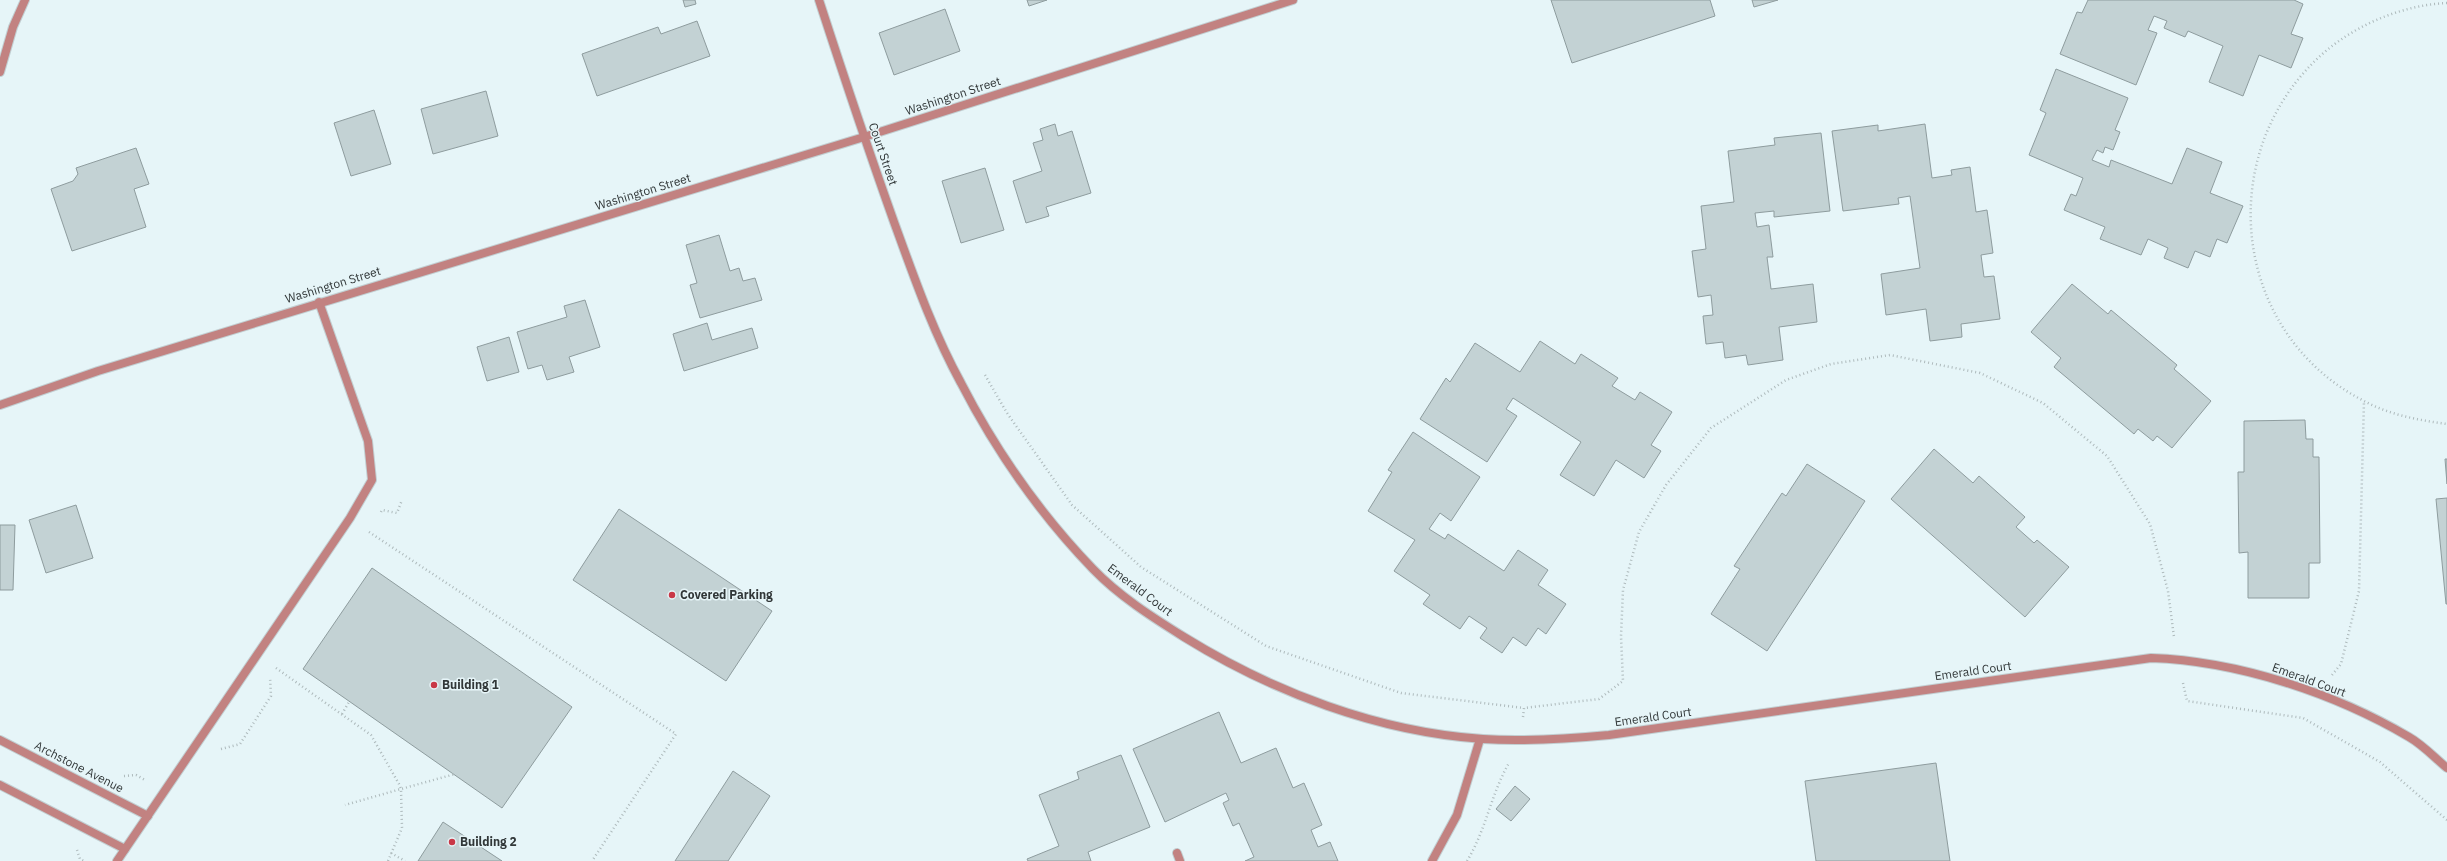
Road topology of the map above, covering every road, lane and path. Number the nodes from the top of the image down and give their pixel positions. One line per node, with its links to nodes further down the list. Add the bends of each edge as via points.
1 (25, 0): 5 (street)
2 (819, 0): 6 (street, Court Street)
3 (1293, 0): 6 (street, Washington Street)
4 (2447, 4): 10 (path, via 2413,8 2386,16 2360,28 2314,61 2279,106 2266,132 2251,187 2252,244 2268,299 2298,348 2318,369)
5 (0, 72)
6 (864, 137): 7 (street, Washington Street); 8 (street, Court Street)
7 (319, 302): 11 (street, Washington Street); 29 (street, via 368,441 372,480 350,518)
8 (927, 314): 21 (street, Emerald Court, via 960,383 1001,454 1044,514 1095,571 1149,615 1262,681 1313,701 1369,719)
9 (984, 374): 18 (path, via 1007,413 1072,505 1140,567 1266,646 1401,693)
10 (2364, 401): 12 (path, via 2391,413); 16 (path, via 2359,591 2341,664)
11 (0, 405)
12 (2447, 424)
13 (366, 530): 36 (path, via 676,734)
14 (2178, 659): 16 (street, Emerald Court, via 2232,668); 18 (path, via 2168,591 2150,524 2107,456 2043,402 1980,373 1890,355 1831,364 1786,380 1711,428 1666,486 1639,532 1623,590 1623,681 1599,699); 20 (path, via 2187,701); 23 (street, Emerald Court, via 2151,658 1610,735)
15 (276, 668): 19 (path)
16 (2317, 694): 20 (path); 24 (street, Emerald Court, via 2410,738)
17 (350, 702): 19 (path)
18 (1524, 708): 23 (path)
19 (342, 714): 27 (path, via 371,735)
20 (2303, 718): 30 (path, via 2380,762)
21 (1480, 739): 23 (street, Emerald Court); 37 (street, via 1457,815)
22 (0, 740): 29 (street, Archstone Avenue)
23 (1522, 740): 38 (path, via 1503,774 1477,844)
24 (2447, 768)
25 (455, 774): 27 (path)
26 (0, 785): 31 (street)
27 (401, 789): 28 (path); 32 (path, via 402,828)
28 (345, 805)
29 (148, 816): 31 (street)
30 (2447, 820)
31 (125, 849): 33 (street)
32 (391, 853): 34 (path); 35 (path)
33 (117, 861)
34 (388, 861)
35 (405, 861)
36 (592, 861)
37 (1432, 861)
38 (1467, 861)

